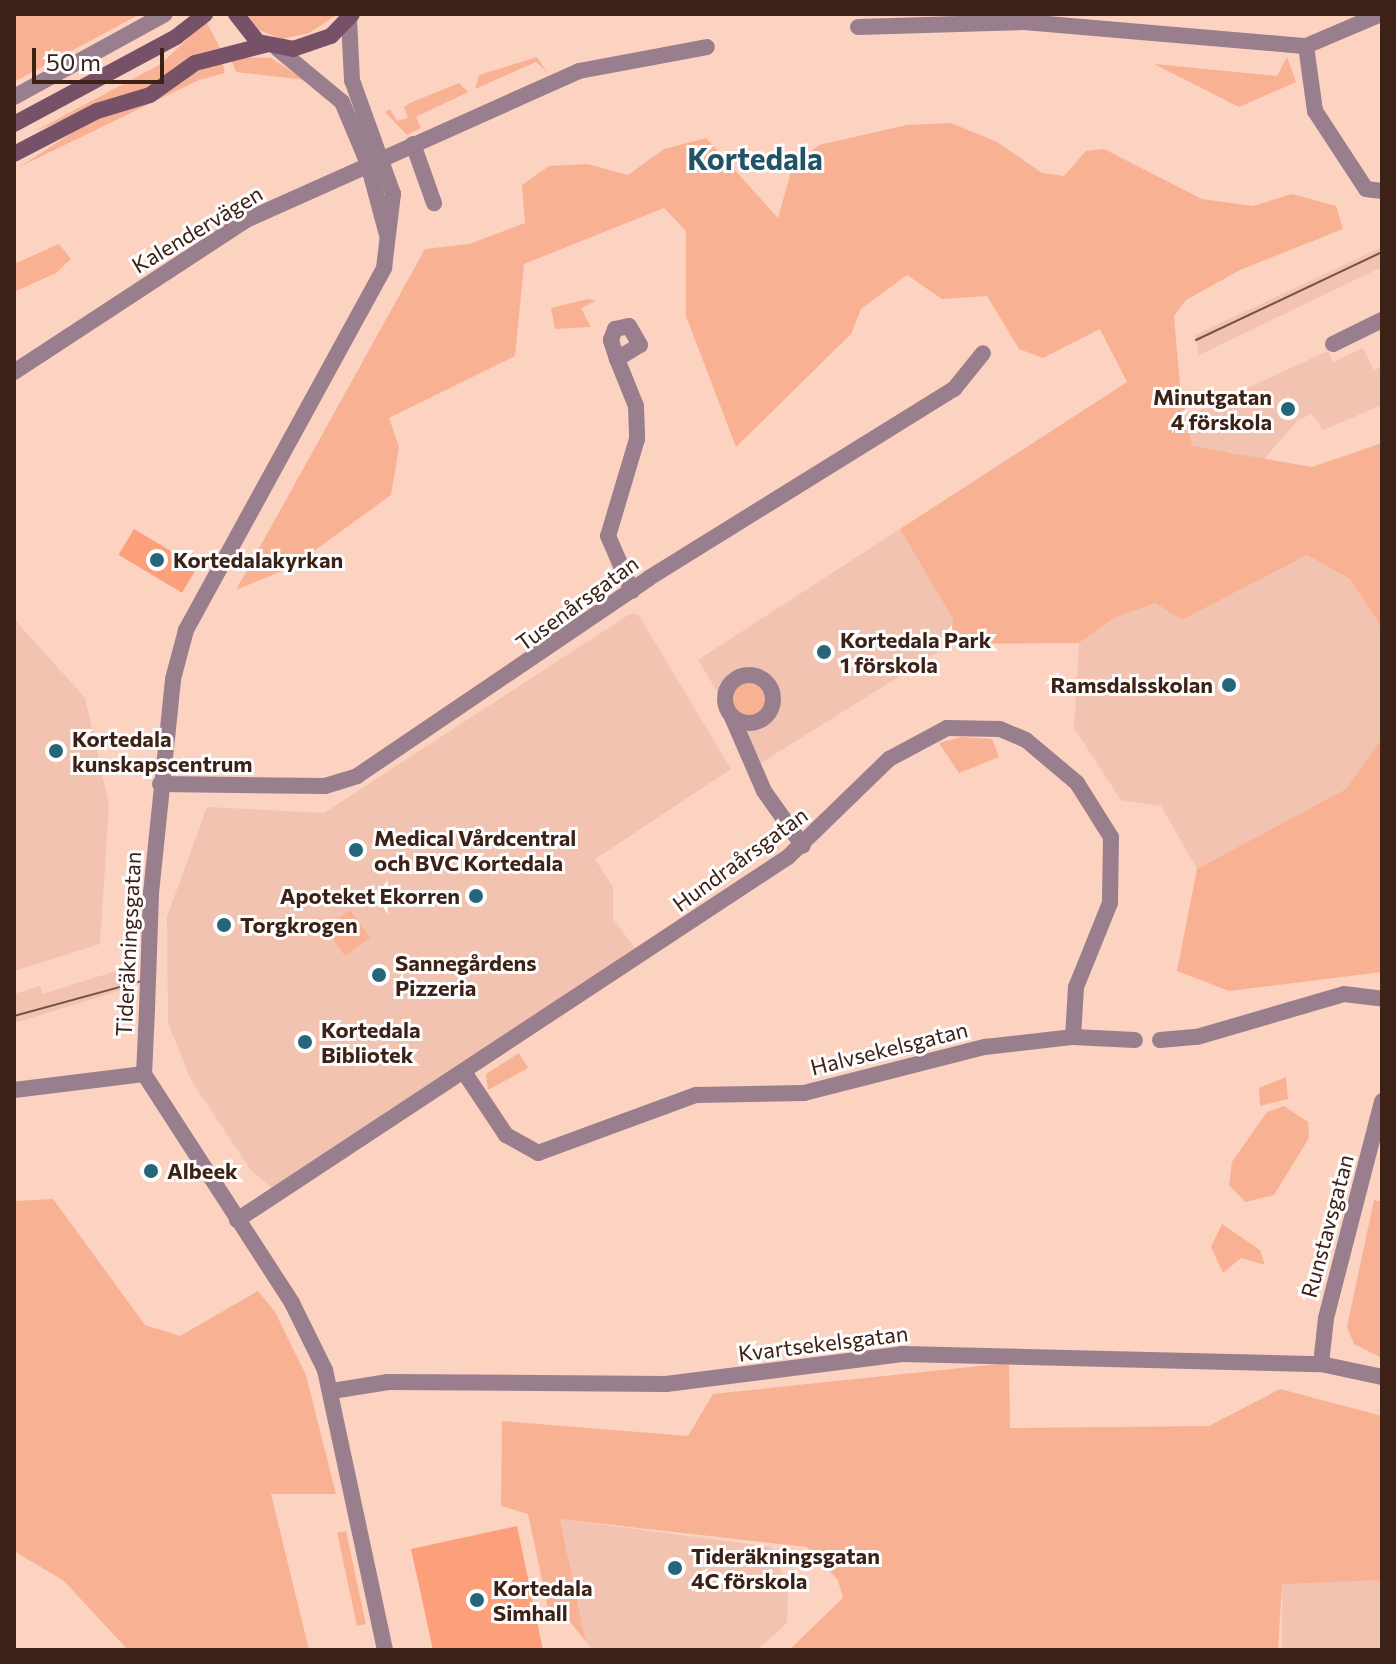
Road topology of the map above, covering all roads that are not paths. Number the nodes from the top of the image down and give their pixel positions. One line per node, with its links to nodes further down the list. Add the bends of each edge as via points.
1 (165, 14): 10 (street)
2 (205, 14): 11 (main road, via 163,44)
3 (236, 14): 8 (main road, via 249,36)
4 (1381, 14): 7 (street)
5 (350, 16): 8 (main road, via 319,42); 14 (street, Tideräkningsgatan, via 352,80)
6 (858, 27): 7 (street, via 1024,22)
7 (1306, 46): 15 (street, via 1315,111)
8 (272, 47): 13 (main road, via 195,63 150,95 97,111); 14 (street, Tideräkningsgatan, via 342,102)
9 (707, 47): 12 (street, Kalendervägen, via 579,71)
10 (14, 97)
11 (14, 124)
12 (413, 144): 14 (street, Kalendervägen); 16 (street)
13 (14, 154)
14 (376, 160): 21 (street, Kalendervägen, via 246,220); 24 (street, Tideräkningsgatan, via 388,236 372,298 186,630 173,679)
15 (1374, 190)
16 (434, 203)
17 (1382, 320): 18 (street)
18 (1333, 344)
19 (983, 353): 22 (street, Tusenårsgatan, via 954,389)
20 (617, 359): 22 (street, via 638,424 608,536)
21 (14, 372)
22 (632, 591): 24 (street, Tusenårsgatan, via 346,782)
23 (732, 717): 25 (street, via 764,791)
24 (160, 784): 31 (street, Tideräkningsgatan, bridge)
25 (803, 846): 27 (street, Hundraårsgatan, via 889,759 928,734 964,726 1000,729 1043,751 1098,811 1115,861 1110,903 1076,987); 30 (street, Hundraårsgatan)
26 (1382, 999): 29 (street, via 1344,994 1197,1037)
27 (1073, 1037): 28 (street, Halvsekelsgatan); 30 (street, Halvsekelsgatan, via 964,1050 804,1093 683,1097 538,1153 506,1135)
28 (1135, 1040)
29 (1160, 1040)
30 (464, 1072): 34 (street, Hundraårsgatan)
31 (144, 1074): 32 (street); 34 (street)
32 (14, 1090)
33 (1382, 1101): 35 (street, Runstavsgatan, via 1326,1318)
34 (237, 1220): 37 (street, via 307,1330)
35 (1321, 1364): 36 (street, Kvartsekelsgatan); 37 (street, Kvartsekelsgatan, via 902,1354 666,1384 388,1382)
36 (1382, 1377)
37 (332, 1391): 38 (street)
38 (385, 1650)

